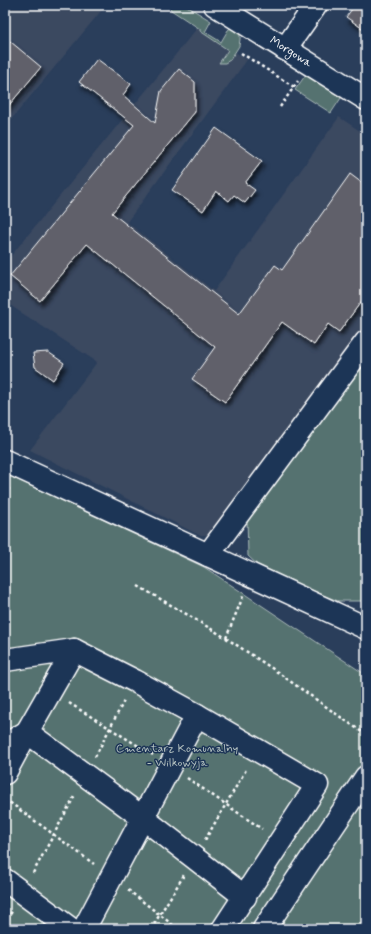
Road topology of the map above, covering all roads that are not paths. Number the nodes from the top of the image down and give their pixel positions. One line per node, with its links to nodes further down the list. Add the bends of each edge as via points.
1 (215, 5): 3 (street, Morgowa)
2 (316, 5): 3 (street)
3 (285, 49): 4 (street, Morgowa)
4 (366, 99)
5 (366, 342): 7 (street)
6 (5, 461): 7 (street)
7 (208, 555): 8 (street)
8 (366, 628)
9 (74, 650): 10 (street); 11 (street); 12 (street)
10 (5, 660)
11 (196, 715): 16 (street); 18 (street, via 317,785)
12 (26, 732): 13 (street); 14 (street); 16 (street)
13 (5, 745)
14 (5, 773)
15 (366, 777): 22 (street)
16 (143, 818): 18 (street); 20 (street)
17 (5, 880): 19 (street)
18 (245, 897): 21 (street)
19 (71, 929)
20 (84, 929)
21 (223, 929)
22 (264, 929)

